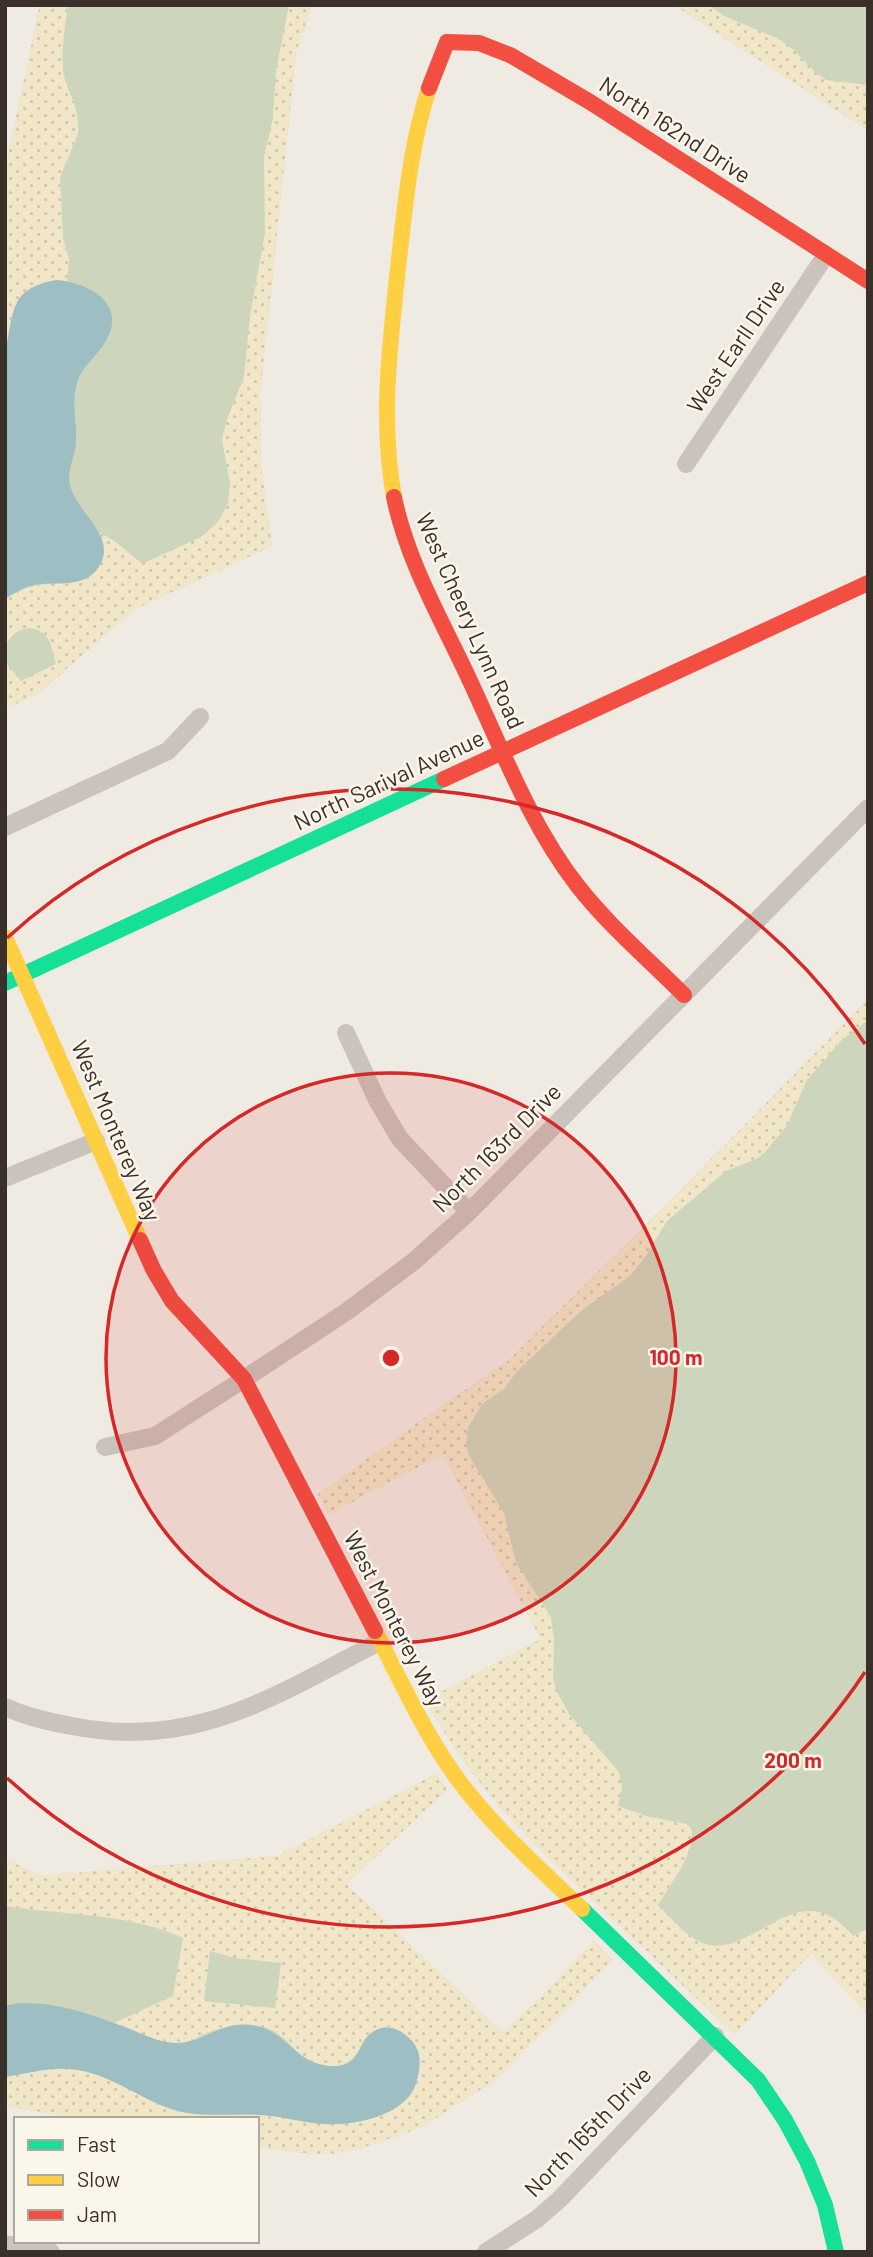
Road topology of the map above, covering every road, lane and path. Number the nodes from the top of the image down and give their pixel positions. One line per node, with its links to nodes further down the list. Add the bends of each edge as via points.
1 (447, 42): 2 (street, North 162nd Drive, via 479,43 510,55); 7 (street, West Cheery Lynn Road, via 431,77 407,185 386,387 389,463 403,534)
2 (826, 255): 3 (street, North 162nd Drive); 4 (street, West Earll Drive)
3 (868, 281)
4 (686, 464)
5 (868, 583): 7 (street, North Sarival Avenue)
6 (200, 717): 9 (street, via 168,751)
7 (503, 751): 11 (street, North Sarival Avenue); 13 (street, West Cheery Lynn Road, via 558,859 578,887)
8 (868, 808): 13 (street, North 163rd Drive)
9 (5, 827)
10 (5, 937): 11 (street, West Monterey Way)
11 (23, 976): 12 (street, North Sarival Avenue); 15 (street, West Monterey Way)
12 (5, 983)
13 (684, 995): 17 (street, North 163rd Drive)
14 (346, 1033): 17 (street, via 400,1139)
15 (96, 1141): 16 (street); 18 (street, West Monterey Way, via 153,1271 172,1301)
16 (5, 1178)
17 (469, 1212): 18 (street, North 163rd Drive, via 346,1312)
18 (244, 1379): 19 (street, North 163rd Drive, via 155,1436); 20 (street, West Monterey Way)
19 (105, 1447)
20 (379, 1642): 21 (street, via 267,1700 186,1728 93,1731); 22 (street, West Monterey Way, via 431,1740 480,1809)
21 (5, 1707)
22 (715, 2036): 25 (street, North 165th Drive, via 560,2199); 26 (street, West Monterey Way, via 758,2080 790,2125 816,2177)
23 (5, 2245): 24 (street)
24 (51, 2252)
25 (486, 2252)
26 (836, 2252)

